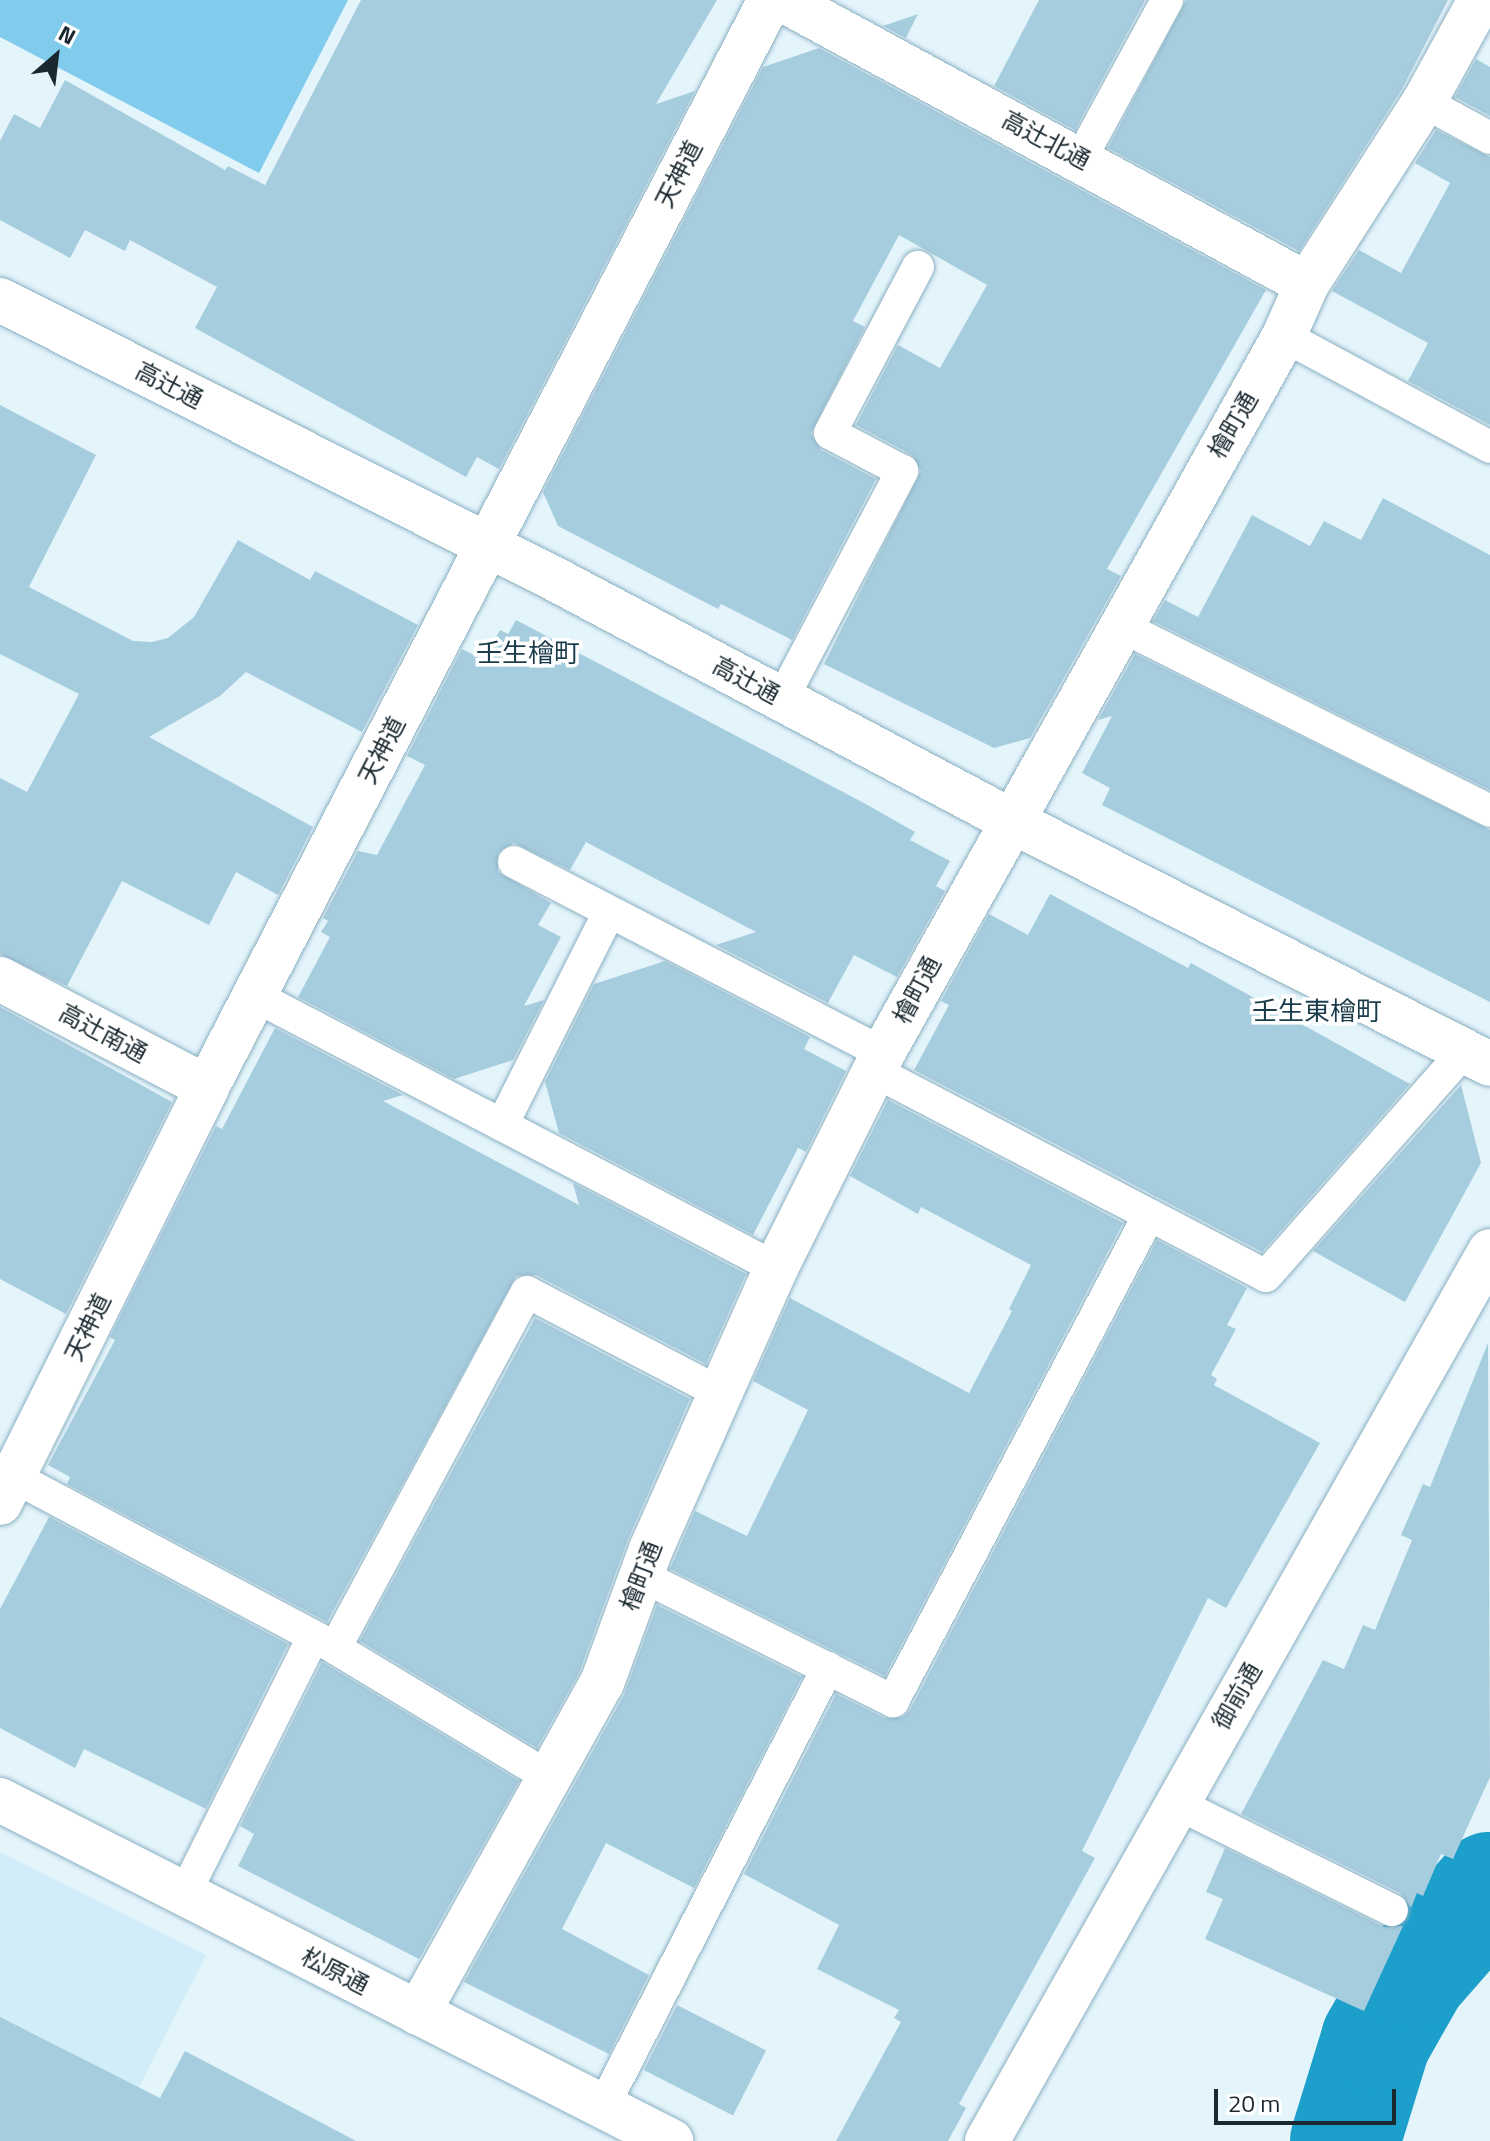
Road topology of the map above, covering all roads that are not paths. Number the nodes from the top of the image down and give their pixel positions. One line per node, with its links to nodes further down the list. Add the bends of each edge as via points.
1 (770, 0): 13 (street, 天神道)
2 (783, 0): 7 (street, 高辻北通)
3 (1167, 0): 7 (lane)
4 (1480, 0): 5 (street, 檜町通)
5 (1424, 102): 6 (lane); 9 (street, 檜町通)
6 (1490, 138)
7 (1081, 158): 9 (street, 高辻北通)
8 (918, 267): 15 (lane, via 830,433 902,471)
9 (1307, 284): 11 (street, 檜町通)
10 (0, 300): 13 (street, 高辻通)
11 (1284, 336): 12 (lane); 14 (street, 檜町通)
12 (1490, 447)
13 (487, 546): 15 (street, 高辻通); 21 (street, 天神道)
14 (1119, 625): 16 (lane); 17 (street, 檜町通)
15 (782, 699): 17 (street, 高辻通)
16 (1490, 811)
17 (1010, 820): 22 (street, 高辻通); 23 (street, 檜町通)
18 (514, 862): 19 (lane)
19 (609, 912): 23 (lane); 25 (lane)
20 (0, 979): 24 (street, 高辻南通)
21 (255, 996): 24 (street, 天神道); 25 (lane)
22 (1478, 1057): 26 (lane, via 1266,1276)
23 (879, 1062): 26 (lane); 28 (street, 檜町通)
24 (207, 1087): 30 (street, 天神道)
25 (502, 1125): 28 (lane)
26 (1149, 1215): 33 (lane, via 893,1701)
27 (1490, 1251): 36 (street, 御前通)
28 (776, 1268): 29 (street, 檜町通)
29 (720, 1393): 31 (street, 檜町通); 32 (lane, via 527,1292)
30 (7, 1490): 32 (lane)
31 (640, 1575): 33 (lane); 34 (street, 檜町通, via 602,1683)
32 (324, 1643): 34 (lane); 37 (lane)
33 (828, 1668): 40 (lane)
34 (549, 1777): 39 (street, 檜町通)
35 (0, 1800): 37 (street, 松原通)
36 (1176, 1803): 38 (lane); 42 (street, 御前通)
37 (184, 1895): 39 (street, 松原通)
38 (1392, 1910)
39 (418, 2013): 40 (street, 松原通)
40 (604, 2105): 41 (street, 松原通)
41 (671, 2141)
42 (987, 2141)

